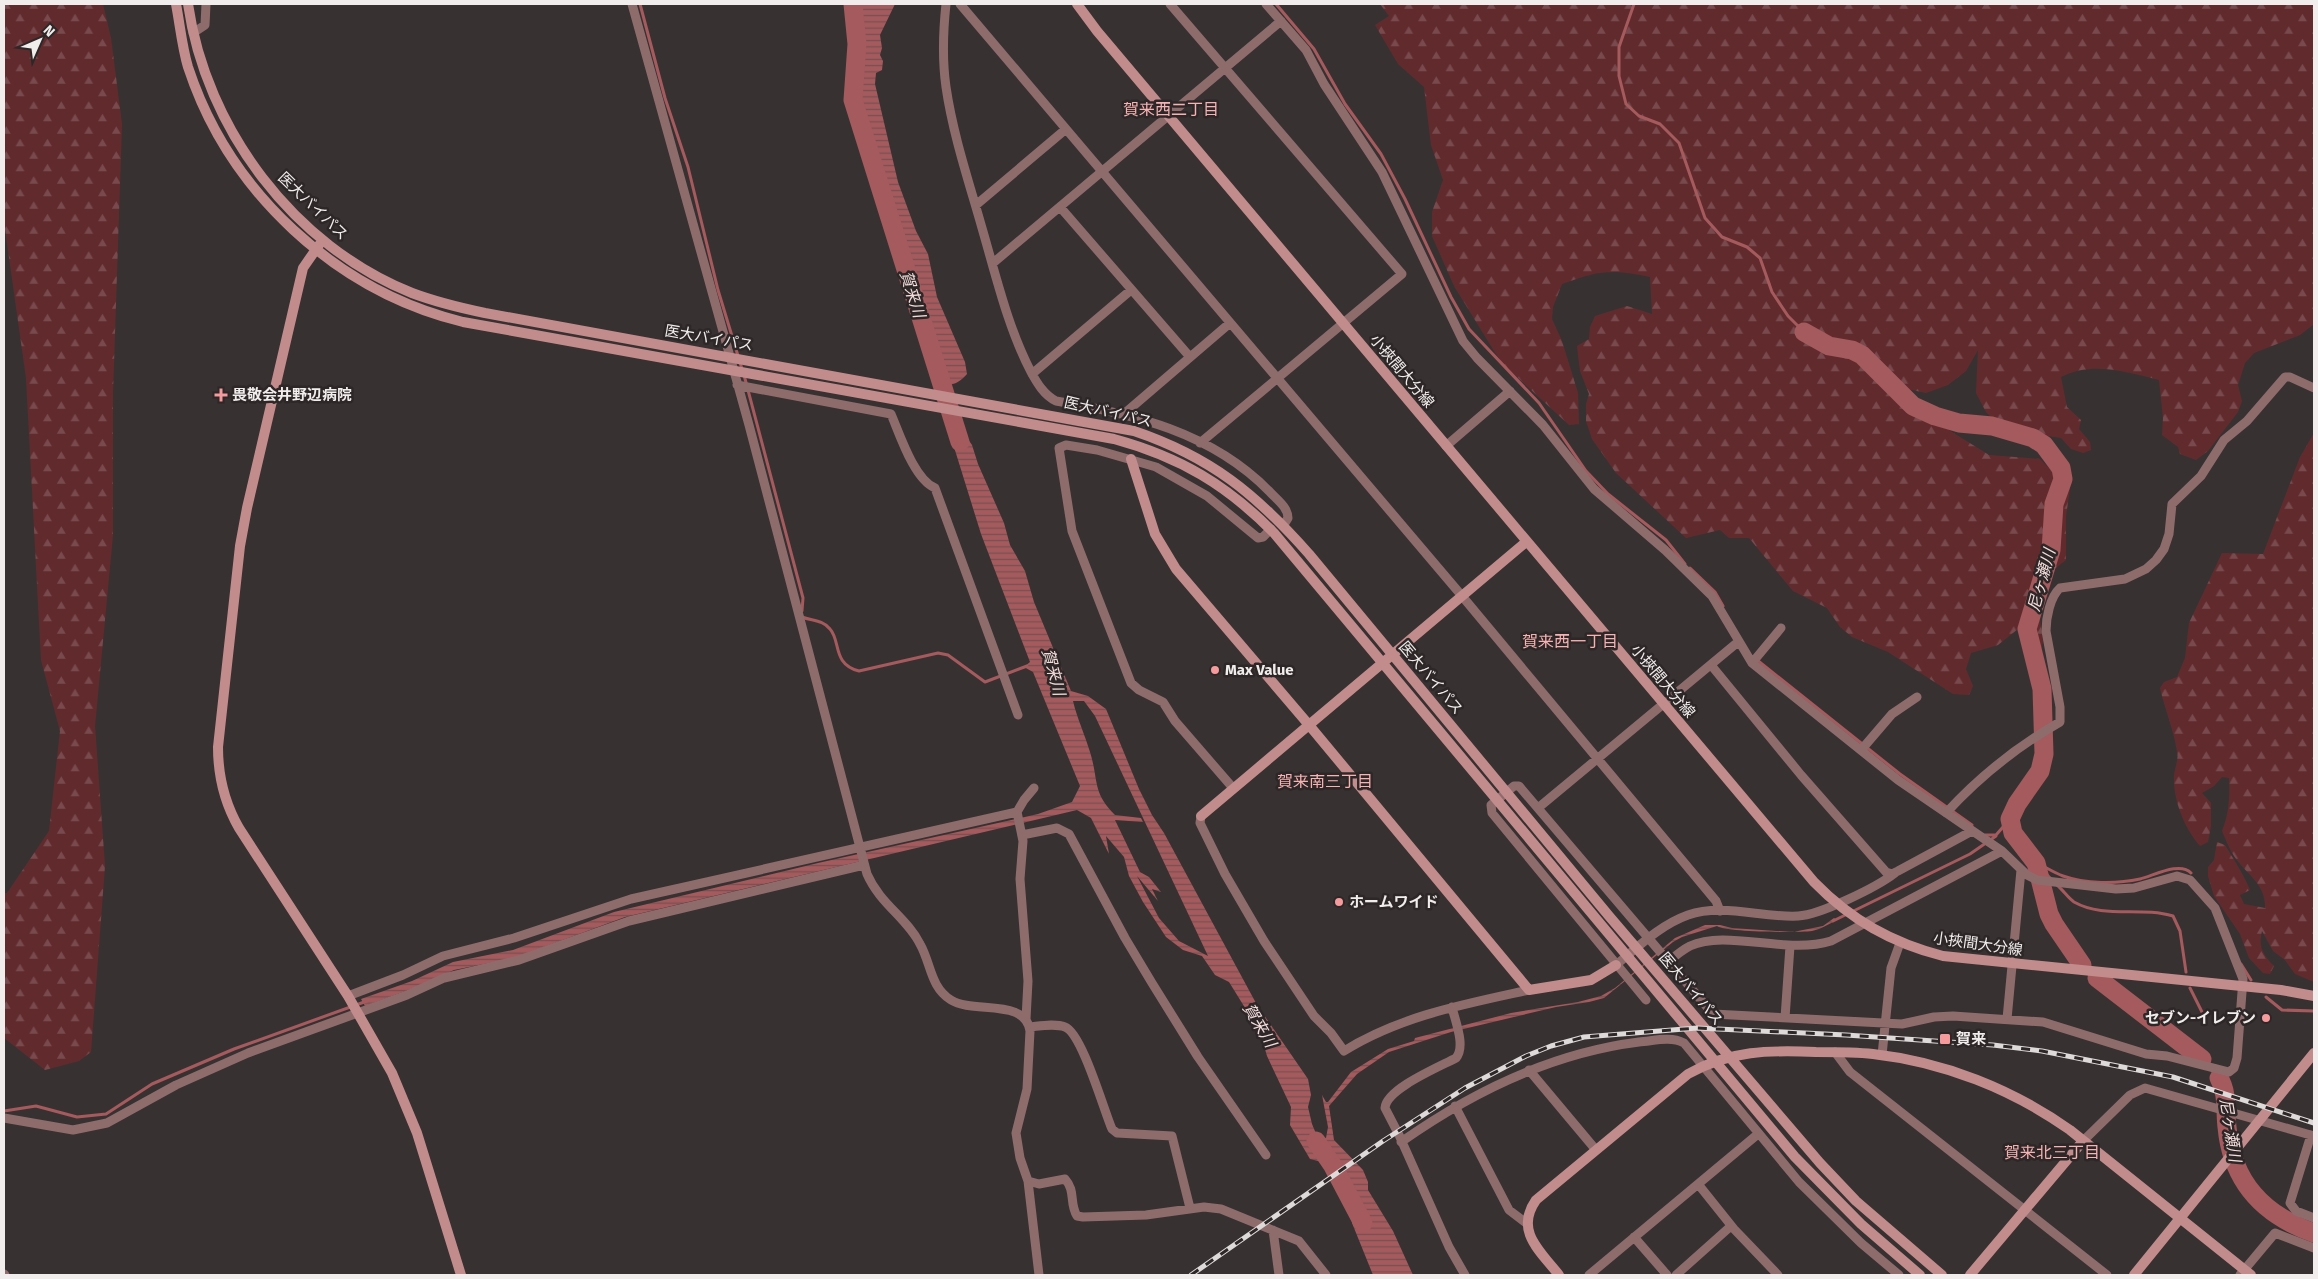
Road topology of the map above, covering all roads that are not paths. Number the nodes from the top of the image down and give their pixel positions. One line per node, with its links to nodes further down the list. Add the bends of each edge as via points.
1 (176, 4): 19 (main road, 医大バイパス, via 188,65 222,142 255,189)
2 (188, 4): 11 (main road, 医大バイパス)
3 (206, 4): 11 (street, via 205,25)
4 (632, 4): 24 (street)
5 (946, 4): 16 (street, via 943,51 946,89)
6 (960, 4): 14 (street)
7 (1078, 4): 13 (main road, 小挾間大分線)
8 (1170, 4): 12 (street)
9 (1266, 4): 10 (street)
10 (1281, 21): 12 (street); 31 (street, via 1306,50 1324,84 1382,172 1463,341)
11 (193, 33): 18 (main road, 医大バイパス, via 206,78 244,151 281,199)
12 (1224, 68): 13 (street); 23 (street, via 1402,274)
13 (1168, 116): 15 (street); 23 (main road, 小挾間大分線)
14 (1066, 129): 15 (street); 16 (street)
15 (1102, 172): 17 (street); 22 (street)
16 (976, 205): 20 (street)
17 (1060, 207): 20 (street); 21 (street)
18 (323, 240): 19 (main road); 24 (main road, 医大バイパス, via 378,277 439,302)
19 (316, 250): 26 (main road, 医大バイパス, via 385,295 448,318); 79 (main road, via 303,268 247,508 236,579 218,764 224,794 235,822)
20 (993, 264): 27 (street)
21 (1132, 290): 25 (street); 27 (street)
22 (1230, 323): 25 (street); 28 (street)
23 (1343, 324): 28 (street); 34 (main road, 小挾間大分線)
24 (731, 357): 26 (street); 36 (main road, 医大バイパス, via 1134,431 1192,455 1224,474 1252,495)
25 (1190, 357): 32 (street)
26 (734, 371): 29 (street); 37 (main road, 医大バイパス, via 1134,444 1196,471 1229,492)
27 (1032, 374): 32 (street, via 1046,395 1056,401)
28 (1277, 378): 33 (street); 39 (street)
29 (737, 385): 48 (street, via 891,414 916,468 927,485 935,488); 62 (street)
30 (2314, 388): 58 (street, via 2290,376 2285,377 2247,421 2224,440 2202,476 2172,504 2164,549 2146,569 2125,579 2060,588 2056,592 2046,620 2046,631 2060,722 1995,766)
31 (1510, 391): 34 (street); 41 (street, via 1543,425 1594,489 1665,550 1712,596)
32 (1125, 413): 33 (street, via 1166,426)
33 (1200, 442): 36 (street, via 1262,484 1287,511 1288,518)
34 (1446, 446): 38 (main road, 小挾間大分線)
35 (1131, 459): 37 (street, via 1156,467 1199,490 1258,538); 49 (main road, via 1156,534 1176,569); 53 (street, via 1072,445 1058,448 1072,531 1132,683 1138,690 1163,702 1175,721)
36 (1283, 526): 42 (main road, 医大バイパス)
37 (1271, 530): 43 (main road, 医大バイパス)
38 (1526, 542): 39 (main road); 47 (main road, 小挾間大分線)
39 (1462, 596): 42 (main road); 51 (street)
40 (1781, 628): 44 (street)
41 (1738, 642): 44 (street); 45 (street)
42 (1392, 655): 43 (main road); 54 (main road, 医大バイパス)
43 (1383, 663): 49 (main road); 55 (main road, 医大バイパス)
44 (1752, 663): 50 (street)
45 (1711, 665): 47 (street); 66 (street, via 1884,870)
46 (1917, 697): 50 (street, via 1892,714)
47 (1663, 704): 51 (street); 67 (main road, 小挾間大分線, via 1814,882)
48 (1018, 715)
49 (1309, 725): 53 (main road); 77 (main road)
50 (1862, 750): 58 (street)
51 (1597, 759): 56 (street); 68 (street, via 1716,901)
52 (1034, 788): 57 (street)
53 (1233, 788): 59 (main road)
54 (1506, 792): 55 (street); 56 (street, via 1518,785); 125 (main road, 医大バイパス, via 1820,1163 1856,1201)
55 (1497, 800): 74 (street, via 1490,808 1492,813); 124 (main road, 医大バイパス, via 1809,1172 1861,1224)
56 (1538, 808): 70 (street)
57 (1017, 812): 61 (street); 62 (street)
58 (1946, 813): 60 (street)
59 (1201, 816): 81 (street, via 1200,824 1259,933 1314,1016 1344,1051 1392,1026)
60 (1972, 832): 63 (street); 66 (street)
61 (1022, 835): 85 (street, via 1020,879); 100 (street, via 1052,828 1069,834 1152,983 1198,1057)
62 (860, 846): 64 (street); 79 (street, via 631,899 514,938 443,956)
63 (2002, 851): 65 (street); 69 (street)
64 (864, 866): 82 (street, via 629,921 519,960 444,978); 85 (street, via 875,890 921,944 934,982 946,996 968,1006 1016,1012)
65 (2021, 870): 75 (street); 76 (street, via 2037,880 2123,889 2186,877 2215,908)
66 (1895, 873): 67 (street)
67 (1844, 910): 68 (street, via 1799,916); 69 (main road, 小挾間大分線)
68 (1720, 911): 70 (street, via 1688,915)
69 (1864, 925): 71 (main road, 小挾間大分線); 72 (street, via 1822,944)
70 (1648, 939): 73 (street); 74 (street)
71 (1900, 943): 75 (main road, 小挾間大分線, via 1943,956); 86 (street, via 1891,968)
72 (1790, 946): 73 (street, via 1710,940 1688,946); 83 (street)
73 (1668, 962): 83 (street, via 1713,1014)
74 (1616, 964): 77 (main road, via 1591,980); 80 (street)
75 (2013, 964): 76 (main road, 小挾間大分線); 84 (street)
76 (2244, 986): 78 (main road, 小挾間大分線); 84 (street, via 2237,1058 2229,1072 2146,1054 2050,1024)
77 (1529, 990): 81 (street)
78 (2314, 996)
79 (349, 998): 82 (main road)
80 (1646, 1000)
81 (1452, 1007): 98 (street, via 1461,1047 1459,1054 1386,1100 1385,1108)
82 (358, 1012): 93 (street, via 191,1078 107,1123 73,1130); 113 (main road, via 411,1115)
83 (1785, 1018): 86 (street)
84 (2007, 1019): 86 (street, via 1944,1016 1908,1024)
85 (1028, 1023): 101 (street, via 1027,1089 1016,1133 1018,1151); 103 (street, via 1070,1030 1094,1076 1112,1129 1117,1133 1172,1136)
86 (1885, 1023): 89 (street)
87 (1835, 1052): 89 (main road); 90 (main road, via 1758,1051); 104 (street, via 1850,1072)
88 (2314, 1052): 94 (main road)
89 (1882, 1055): 97 (main road, via 1943,1068 1996,1087 2041,1111)
90 (1703, 1066): 91 (street, via 1684,1043 1669,1039 1600,1050); 95 (street); 99 (main road, via 1678,1081)
91 (1529, 1070): 92 (street); 99 (street)
92 (1455, 1106): 98 (street); 107 (street, via 1509,1210)
93 (4, 1118)
94 (2259, 1119): 96 (street); 97 (street, via 2142,1088 2130,1095); 105 (main road)
95 (1758, 1134): 102 (street); 123 (street, via 1813,1197)
96 (2313, 1136): 106 (street, via 2290,1203 2296,1211)
97 (2083, 1141): 104 (main road); 105 (main road)
98 (1400, 1142): 117 (street)
99 (1596, 1150): 107 (main road, via 1536,1200)
100 (1266, 1155)
101 (1028, 1180): 103 (street, via 1039,1184 1065,1179 1071,1185 1077,1216 1146,1214); 114 (street)
102 (1698, 1184): 108 (street); 110 (street)
103 (1190, 1208): 109 (street, via 1221,1209)
104 (2024, 1210): 126 (main road); 127 (street)
105 (2180, 1218): 112 (main road); 128 (main road)
106 (2314, 1218)
107 (1526, 1223): 118 (main road, via 1534,1243)
108 (1731, 1226): 121 (street); 122 (street)
109 (1273, 1230): 115 (street); 116 (street, via 1300,1241)
110 (1634, 1237): 119 (street); 120 (street)
111 (2314, 1248): 112 (street, via 2277,1233)
112 (2245, 1273)
113 (462, 1275)
114 (1039, 1275)
115 (1279, 1275)
116 (1326, 1275)
117 (1464, 1275)
118 (1560, 1275)
119 (1589, 1275)
120 (1667, 1275)
121 (1676, 1275)
122 (1778, 1275)
123 (1898, 1275)
124 (1920, 1275)
125 (1942, 1275)
126 (1970, 1275)
127 (2107, 1275)
128 (2134, 1275)

